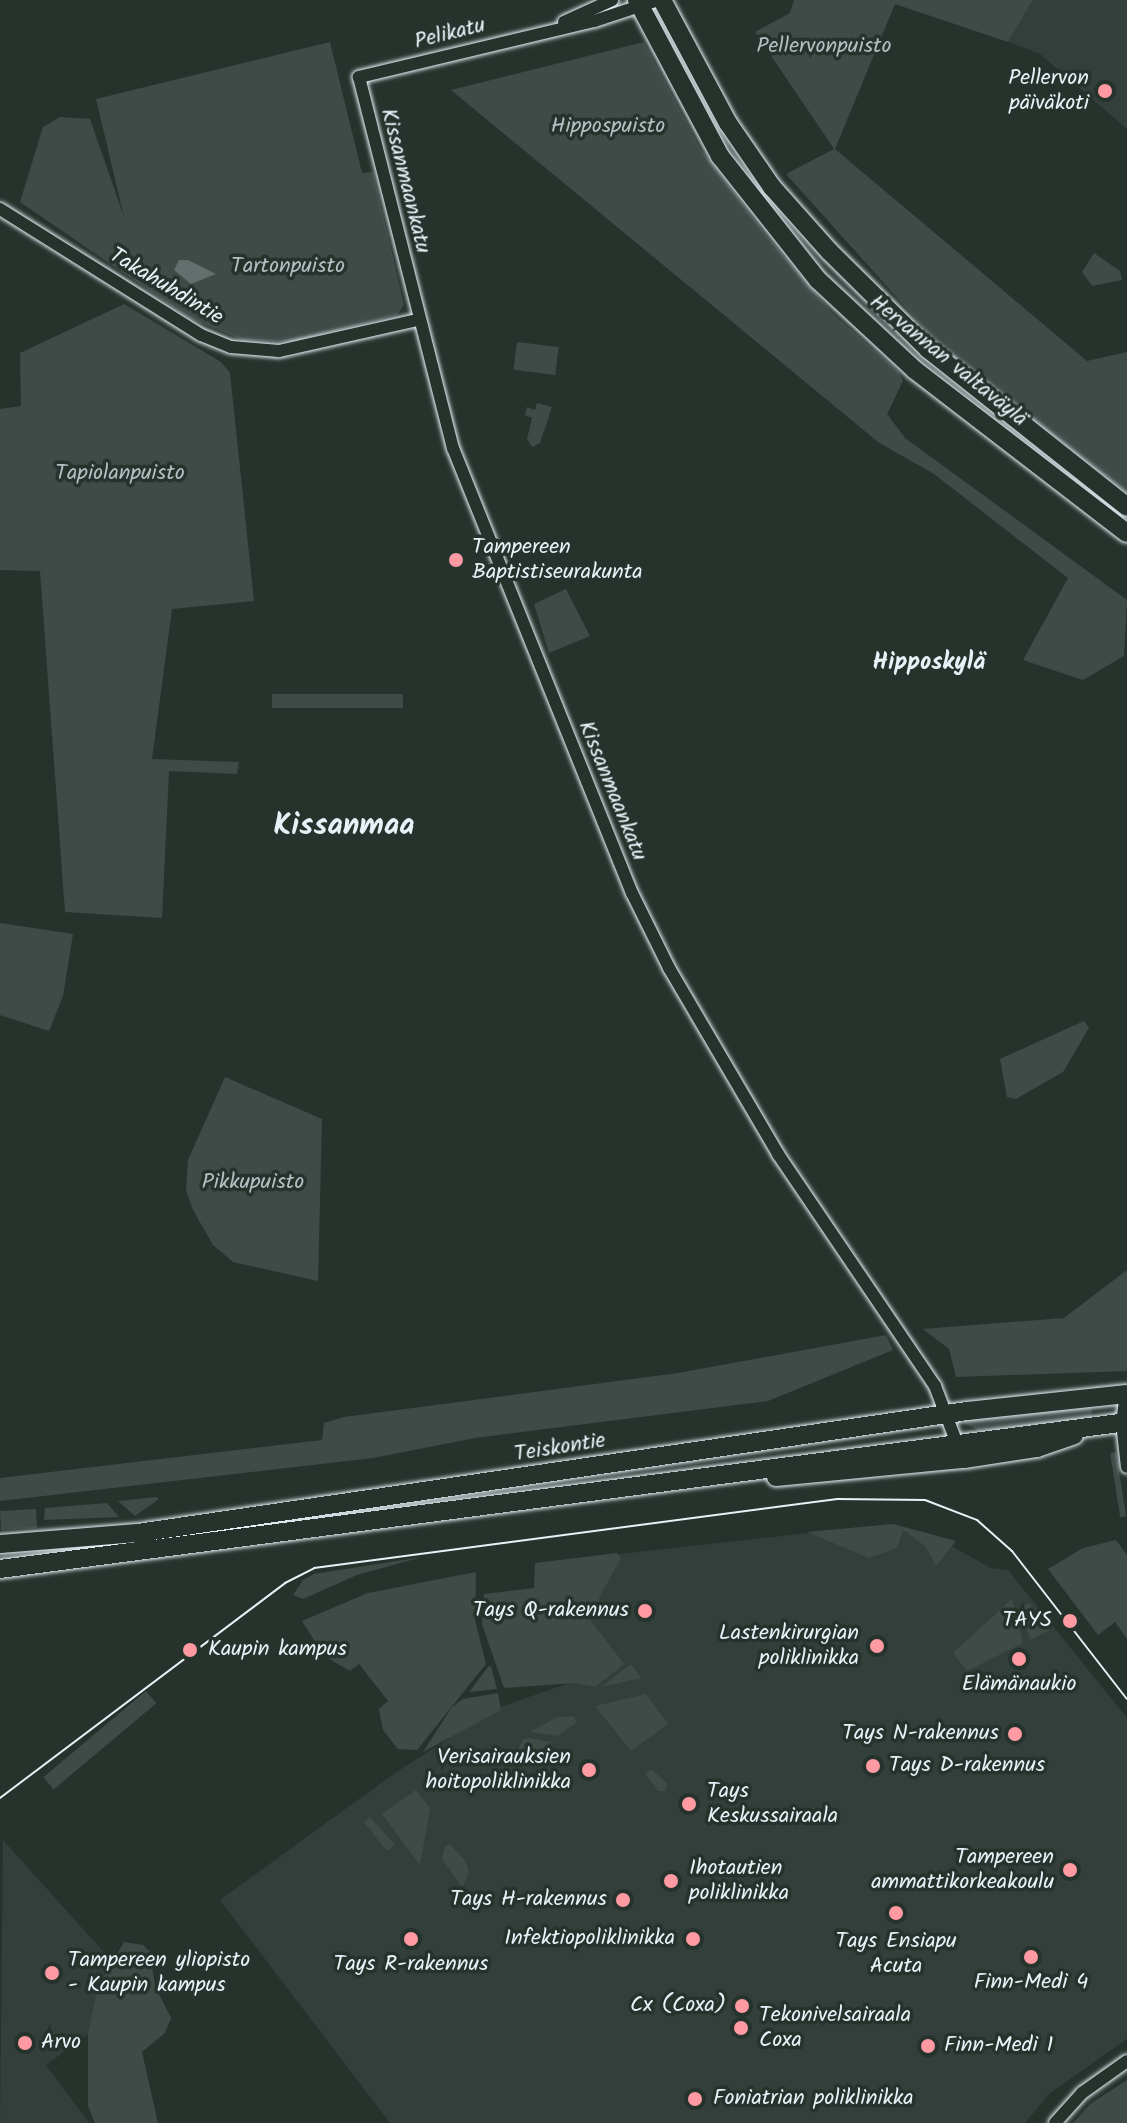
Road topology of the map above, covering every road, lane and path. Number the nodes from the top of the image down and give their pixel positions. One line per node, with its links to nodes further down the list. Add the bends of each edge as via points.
1 (612, 0): 4 (street, Pelikatu)
2 (660, 0): 3 (street, Pelikatu); 8 (highway, Hervannan valtaväylä, via 728,123 772,187 830,252 950,367)
3 (638, 3): 4 (street, Pelikatu); 9 (highway, Hervannan valtaväylä, via 720,156 818,280 915,370)
4 (550, 29): 5 (street, Pelikatu)
5 (359, 77): 7 (street, Kissanmaankatu)
6 (0, 209): 7 (street, Takahuhdintie, via 201,335 231,347 279,351)
7 (418, 320): 11 (street, Kissanmaankatu, via 453,448 632,893 736,1085 935,1386)
8 (1127, 507)
9 (1127, 533)
10 (1127, 1395): 11 (highway, Teiskontie); 12 (street)
11 (944, 1414): 14 (street, Kissanmaankatu); 18 (highway, Teiskontie, via 138,1533)
12 (1124, 1422): 13 (highway); 16 (street)
13 (1079, 1428): 14 (highway); 15 (highway, via 1073,1436 1037,1448)
14 (955, 1441): 15 (street, Kissanmaankatu); 17 (highway)
15 (964, 1459): 17 (highway, via 768,1478)
16 (1127, 1467)
17 (734, 1472): 19 (highway)
18 (0, 1544)
19 (0, 1569)
20 (1127, 2061): 21 (street, via 1082,2093)
21 (1055, 2123)

